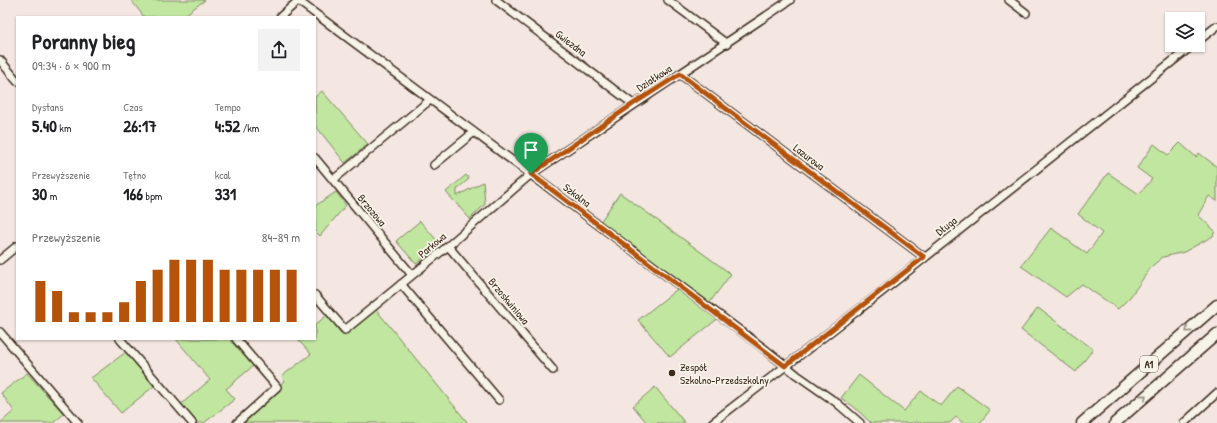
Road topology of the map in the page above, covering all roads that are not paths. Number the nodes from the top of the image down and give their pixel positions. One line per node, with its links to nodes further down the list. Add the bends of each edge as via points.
1 (298, 0): 7 (street); 15 (street, Szkolna)
2 (496, 0): 16 (street, Gwiezdna)
3 (668, 0): 10 (street)
4 (790, 0): 10 (street, Działkowa)
5 (1009, 0): 6 (street)
6 (1026, 13)
7 (281, 16)
8 (1217, 26): 9 (street)
9 (1205, 35)
10 (727, 44): 13 (street, Działkowa)
11 (1184, 52): 24 (street, Długa)
12 (0, 60): 14 (street)
13 (680, 74): 16 (street, Działkowa); 24 (street, Lazurowa)
14 (16, 80)
15 (430, 100): 17 (street, Szkolna); 21 (street)
16 (633, 104): 20 (street, Działkowa)
17 (474, 132): 19 (street); 20 (street, Szkolna)
18 (316, 159): 21 (street, Brzozowa)
19 (434, 165)
20 (531, 174): 22 (street, Parkowa); 34 (street, Szkolna)
21 (333, 180): 26 (street, Brzozowa)
22 (448, 246): 26 (street, Parkowa); 35 (street, Brzoskwiniowa)
23 (16, 247): 25 (street)
24 (924, 257): 34 (street, Długa)
25 (0, 260)
26 (412, 275): 27 (street, Parkowa)
27 (401, 284): 28 (street, Parkowa, via 345,330); 37 (street)
28 (316, 296)
29 (1217, 305): 43 (highway, A1, one-way to 43)
30 (0, 332): 38 (street)
31 (1217, 334): 44 (highway, A1, one-way to 31)
32 (121, 340): 39 (street)
33 (237, 340): 40 (street, via 278,387)
34 (785, 366): 41 (street, Długa); 42 (street, Szkolna, via 837,403)
35 (553, 370)
36 (1217, 393): 45 (street)
37 (499, 400)
38 (78, 423)
39 (192, 423)
40 (237, 423)
41 (712, 423)
42 (860, 423)
43 (1082, 423)
44 (1115, 423)
45 (1184, 423)

